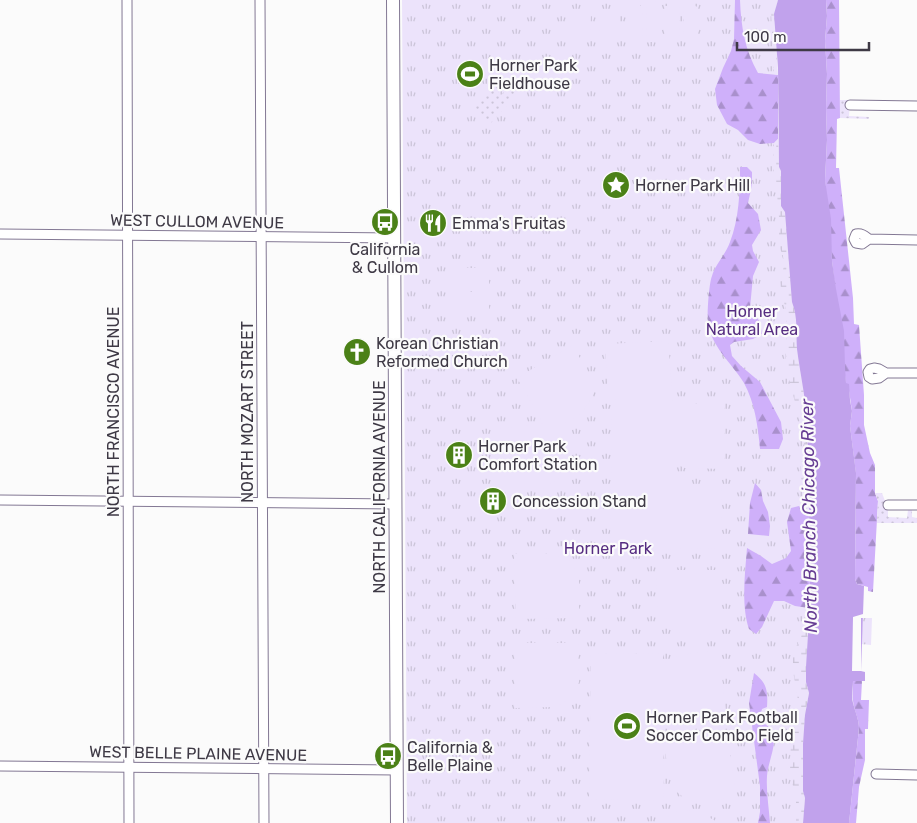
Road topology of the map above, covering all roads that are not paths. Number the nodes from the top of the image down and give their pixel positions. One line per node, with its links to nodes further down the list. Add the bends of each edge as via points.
1 (127, 0): 7 (street, NORTH FRANCISCO AVENUE)
2 (260, 0): 8 (street, NORTH MOZART STREET)
3 (393, 0): 9 (street, NORTH CALIFORNIA AVENUE)
4 (850, 106): 5 (street)
5 (917, 106)
6 (0, 234): 7 (street, WEST CULLOM AVENUE)
7 (128, 235): 8 (street, WEST CULLOM AVENUE); 15 (street, NORTH FRANCISCO AVENUE)
8 (261, 237): 9 (street, WEST CULLOM AVENUE); 16 (street, NORTH MOZART STREET)
9 (394, 238): 17 (street, NORTH CALIFORNIA AVENUE)
10 (869, 239): 11 (street)
11 (917, 240)
12 (886, 373): 13 (street)
13 (917, 374)
14 (0, 500): 15 (street)
15 (128, 501): 16 (street); 21 (street, NORTH FRANCISCO AVENUE)
16 (263, 502): 17 (street); 22 (street, NORTH MOZART STREET)
17 (395, 504): 23 (street, NORTH CALIFORNIA AVENUE)
18 (888, 505): 19 (street)
19 (917, 505)
20 (0, 766): 21 (street, WEST BELLE PLAINE AVENUE)
21 (129, 768): 22 (street, WEST BELLE PLAINE AVENUE); 26 (street, NORTH FRANCISCO AVENUE)
22 (264, 769): 23 (street, WEST BELLE PLAINE AVENUE); 27 (street, NORTH MOZART STREET)
23 (396, 770): 28 (street, NORTH CALIFORNIA AVENUE)
24 (876, 774): 25 (street)
25 (917, 775)
26 (129, 823)
27 (264, 823)
28 (397, 823)

